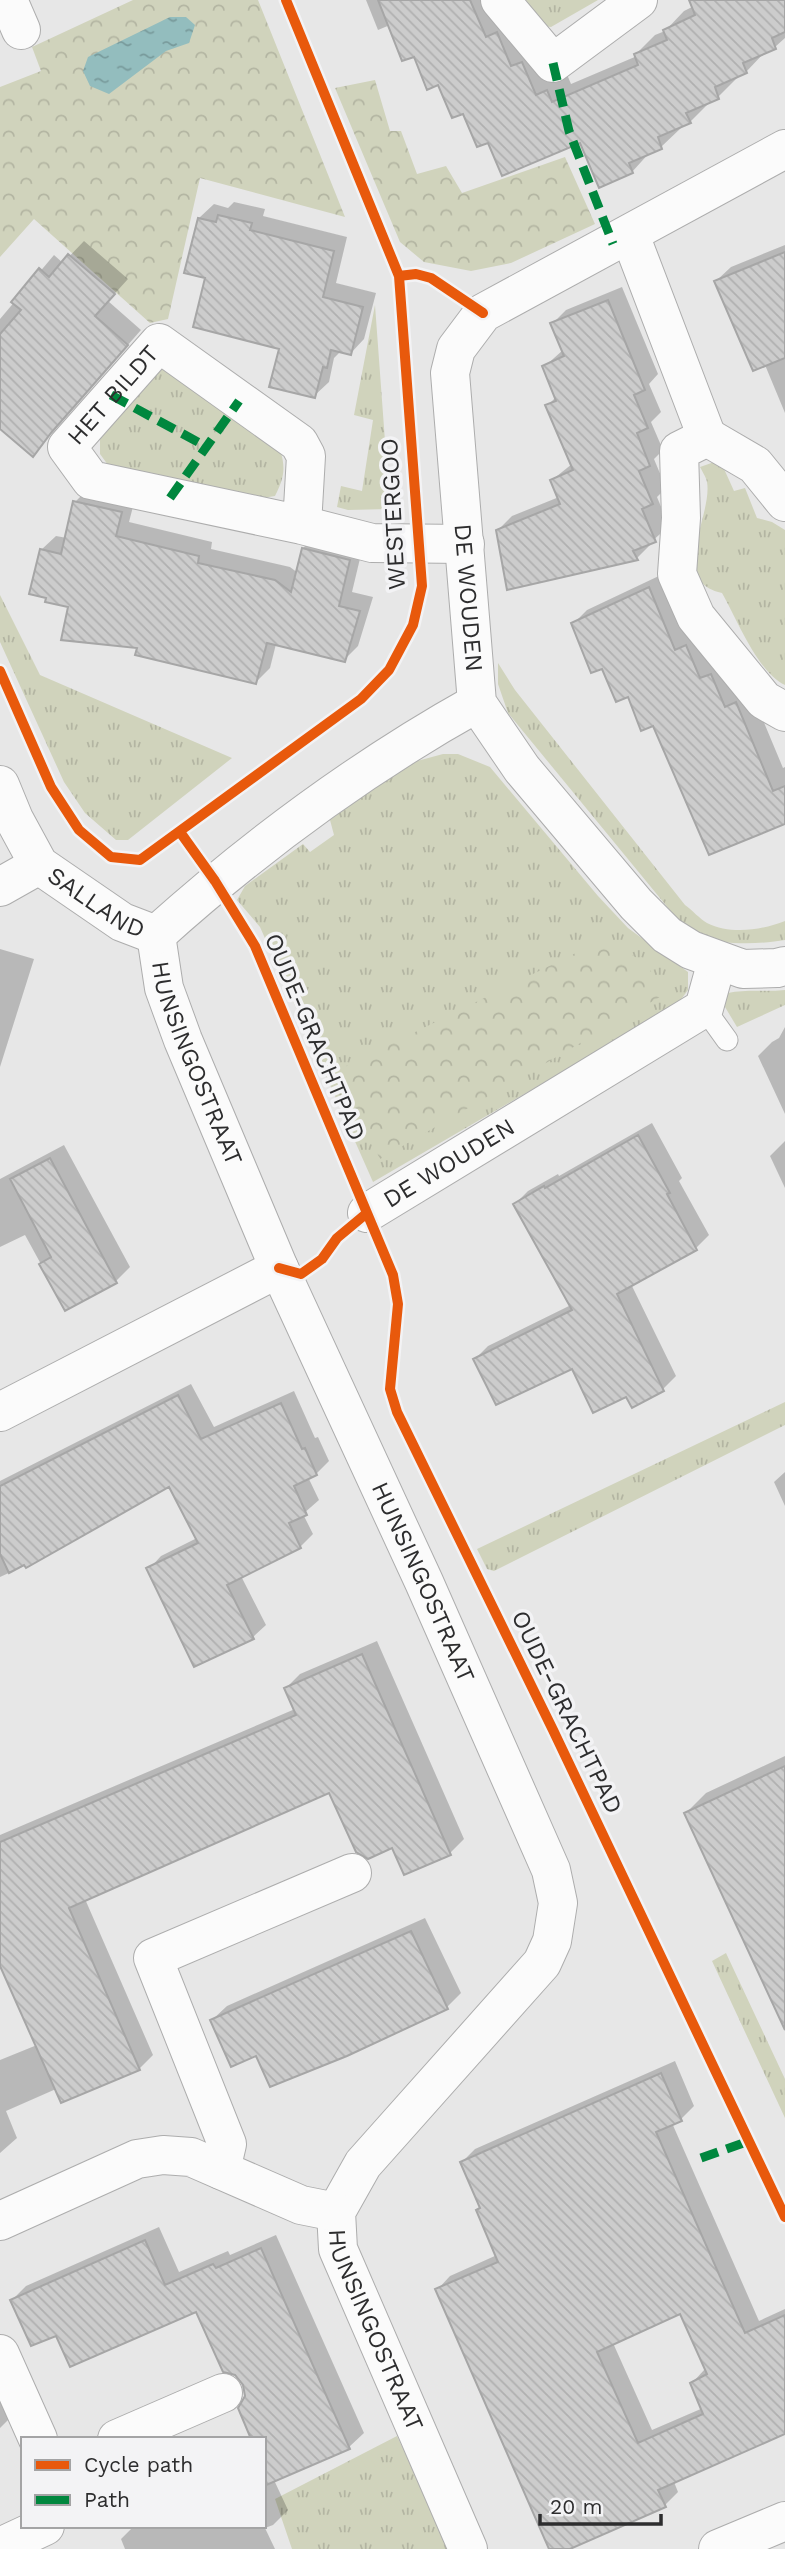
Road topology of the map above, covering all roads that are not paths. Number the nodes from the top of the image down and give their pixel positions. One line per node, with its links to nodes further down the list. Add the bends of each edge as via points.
1 (500, 0): 2 (street, via 553,63)
2 (638, 0)
3 (785, 149): 4 (street, DE WOUDEN)
4 (630, 235): 5 (street); 8 (street, DE WOUDEN, via 483,313 456,349 450,373 451,402)
5 (707, 437): 6 (street, via 755,465); 10 (street, via 679,451 677,573 696,617 764,700)
6 (785, 502)
7 (302, 525): 7 (street, HET BILDT, via 306,456 299,443 159,343 67,447 91,480); 8 (street, HET BILDT, via 372,543)
8 (465, 544): 9 (street, DE WOUDEN)
9 (477, 703): 14 (street, HUNSINGOSTRAAT, via 412,739 307,813 215,881); 15 (street, DE WOUDEN, via 522,769 636,904 667,934)
10 (785, 712)
11 (0, 785): 12 (street, SALLAND, via 13,820)
12 (39, 865): 13 (street, SALLAND); 14 (street, SALLAND, via 122,922)
13 (0, 887)
14 (156, 935): 20 (street, HUNSINGOSTRAAT, via 164,988 183,1041)
15 (717, 961): 16 (street, DE WOUDEN, via 743,969); 17 (street)
16 (785, 966)
17 (704, 1008): 18 (lane); 19 (street, DE WOUDEN)
18 (727, 1040)
19 (367, 1213)
20 (279, 1268): 21 (street); 24 (street, HUNSINGOSTRAAT, via 551,1870 558,1903 552,1941 542,1963 363,2164)
21 (0, 1412)
22 (352, 1873): 23 (street, via 153,1958 227,2144)
23 (221, 2170): 24 (street, via 301,2205); 25 (street, via 191,2157 137,2159)
24 (335, 2211): 33 (street, HUNSINGOSTRAAT, via 338,2249)
25 (0, 2221)
26 (0, 2354): 28 (street)
27 (223, 2393): 29 (street)
28 (36, 2437)
29 (122, 2437)
30 (785, 2521): 34 (street)
31 (41, 2528): 32 (street)
32 (0, 2547)
33 (468, 2549)
34 (718, 2549)

